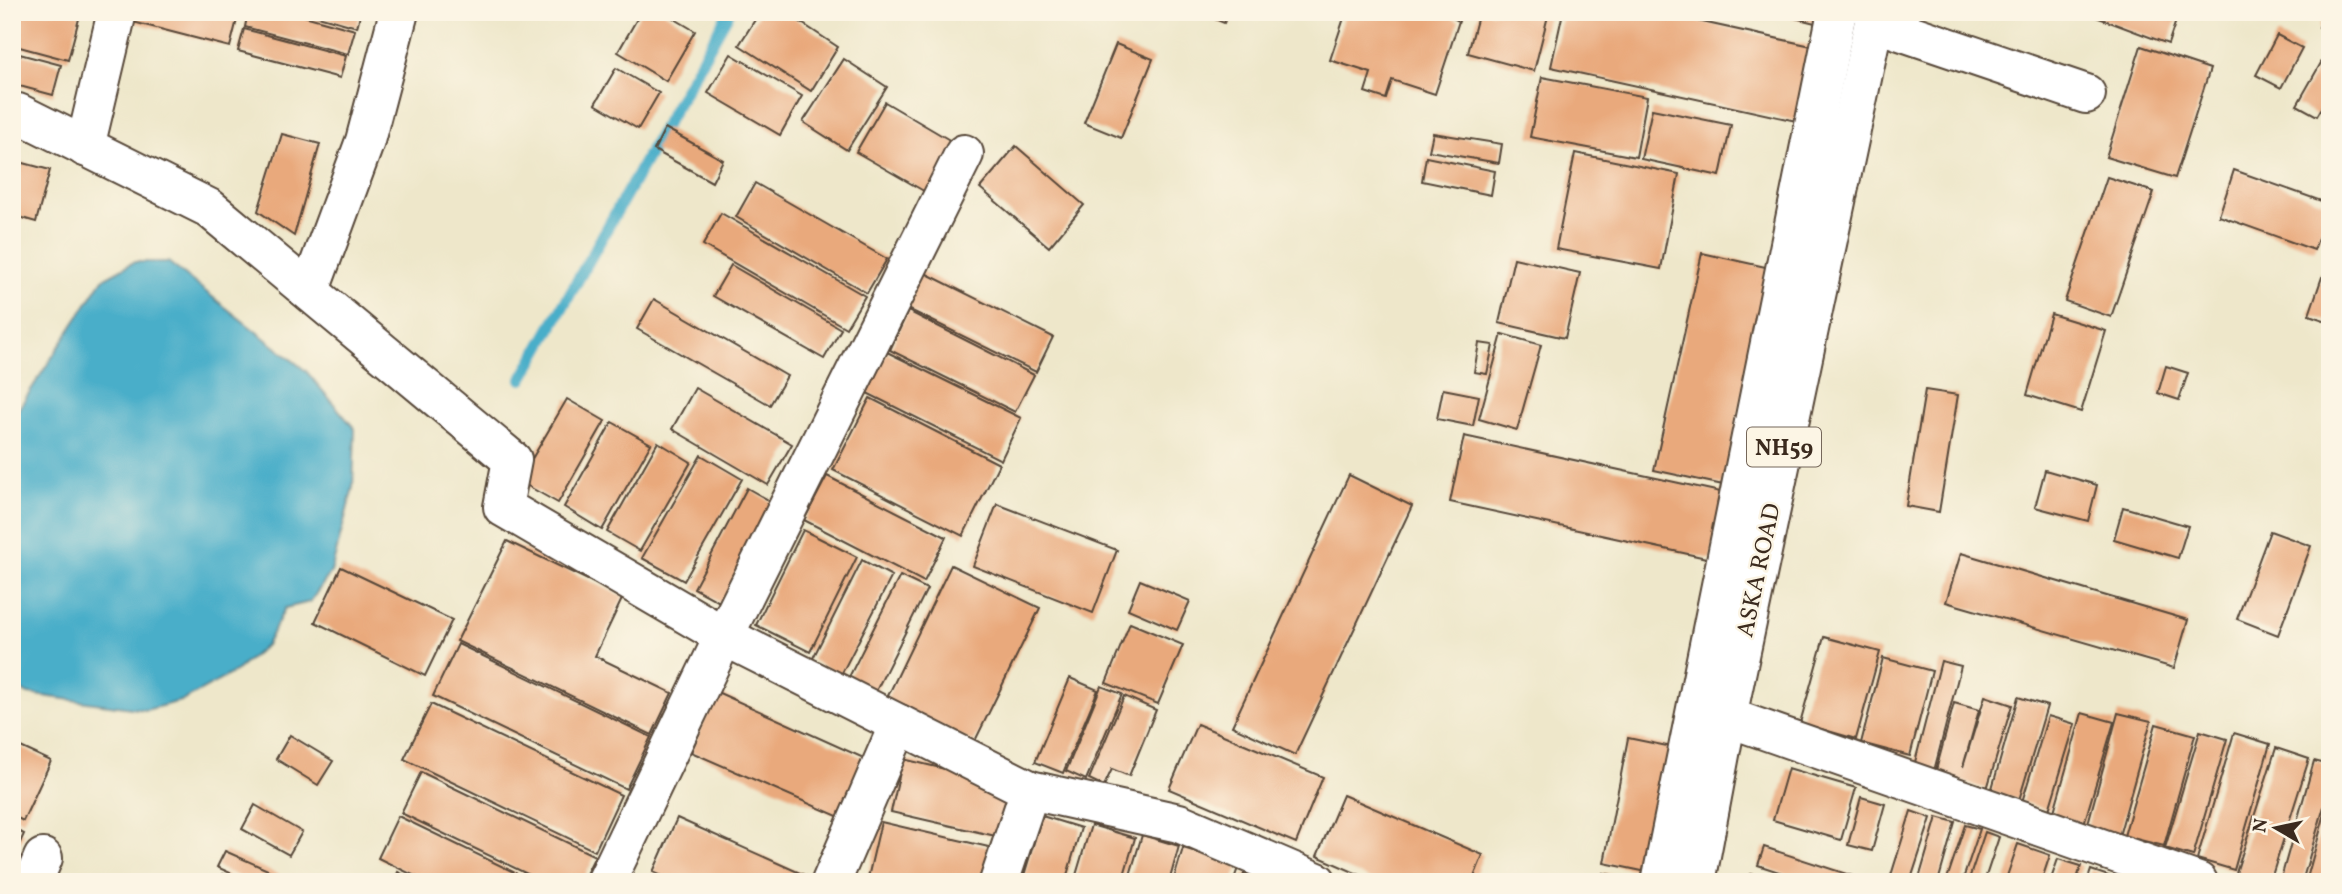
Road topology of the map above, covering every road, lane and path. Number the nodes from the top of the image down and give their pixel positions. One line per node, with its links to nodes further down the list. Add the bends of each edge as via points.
1 (117, 12): 7 (main road)
2 (400, 12): 9 (main road, via 365,141)
3 (1837, 12): 11 (main road, NH59)
4 (1875, 17): 5 (main road); 11 (main road, ASKA ROAD / NH59)
5 (2085, 94)
6 (12, 113): 7 (main road)
7 (85, 147): 9 (main road, via 209,208)
8 (964, 154): 10 (main road)
9 (310, 290): 10 (main road, via 512,460 503,507)
10 (724, 636): 12 (main road); 14 (main road)
11 (1712, 713): 18 (main road, NH59); 19 (main road, ASKA ROAD / NH59); 20 (main road)
12 (899, 724): 13 (main road); 15 (main road)
13 (1030, 790): 16 (main road); 17 (main road, via 1180,823)
14 (606, 882)
15 (831, 882)
16 (999, 882)
17 (1317, 882)
18 (1661, 882)
19 (1696, 882)
20 (2198, 882)

